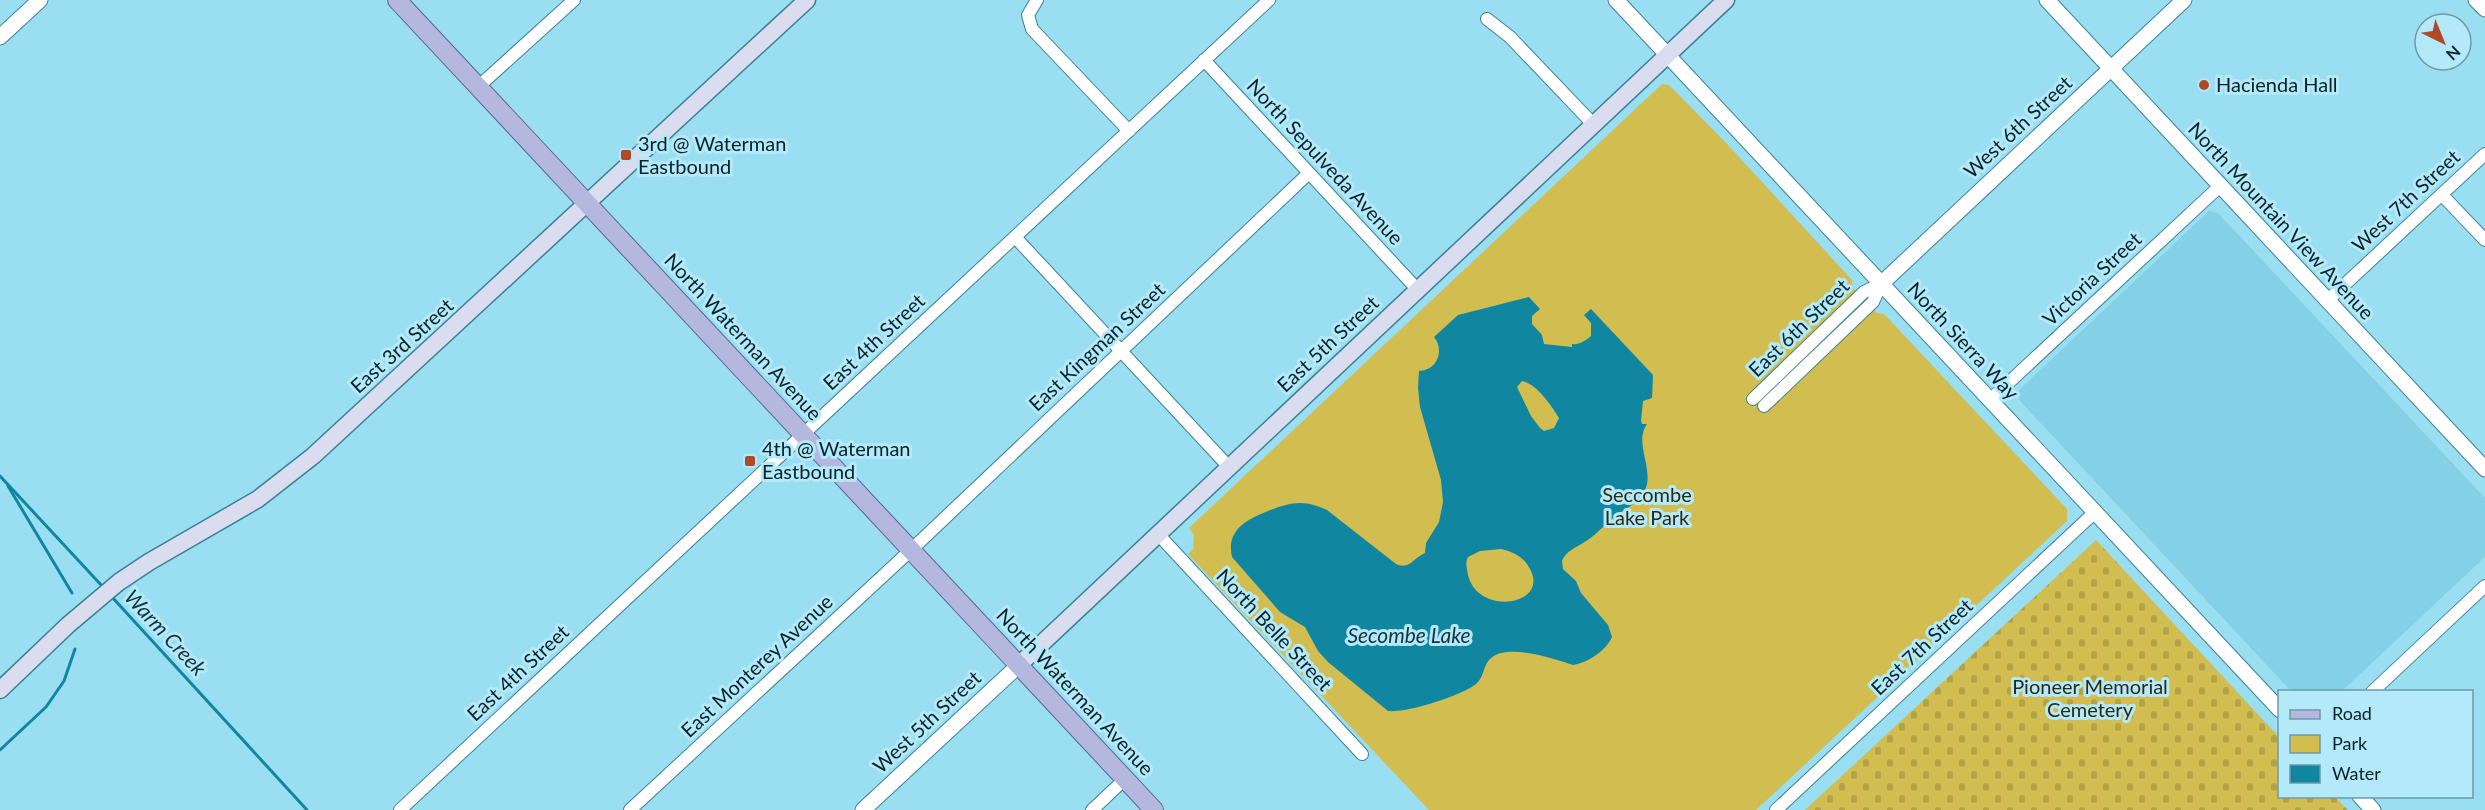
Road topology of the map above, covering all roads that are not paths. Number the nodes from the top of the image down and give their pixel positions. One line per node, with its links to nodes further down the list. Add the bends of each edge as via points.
1 (40, 0): 14 (street)
2 (397, 0): 18 (main road, North Waterman Avenue)
3 (574, 0): 18 (street)
4 (807, 0): 25 (main road, East 3rd Street)
5 (1037, 0): 20 (street, via 1028,15 1032,29)
6 (1269, 0): 16 (street, East 4th Street)
7 (1616, 0): 15 (street, North Sierra Way)
8 (1726, 0): 15 (main road)
9 (2048, 0): 17 (street, North Mountain View Avenue)
10 (2184, 0): 17 (street, West 6th Street)
11 (2476, 0): 12 (street)
12 (2485, 9)
13 (1487, 19): 19 (street, via 1510,37)
14 (0, 37)
15 (1668, 55): 19 (main road, East 5th Street); 28 (street, North Sierra Way)
16 (1204, 60): 20 (street, East 4th Street); 22 (street, North Sepulveda Avenue)
17 (2110, 69): 23 (street, North Mountain View Avenue); 28 (street, West 6th Street)
18 (478, 87): 25 (main road, North Waterman Avenue)
19 (1593, 124): 29 (main road, East 5th Street)
20 (1129, 131): 26 (street, East 4th Street)
21 (2485, 154): 24 (street, West 7th Street)
22 (1309, 173): 29 (street, North Sepulveda Avenue); 31 (street, East Kingman Street)
23 (2220, 186): 30 (street, North Mountain View Avenue); 33 (street, Victoria Street)
24 (2442, 195): 27 (street); 30 (street, West 7th Street)
25 (587, 205): 35 (main road, North Waterman Avenue); 43 (main road, East 3rd Street, via 286,479 119,582)
26 (1015, 237): 31 (street); 35 (street, East 4th Street)
27 (2485, 240)
28 (1881, 284): 32 (street, East 6th Street, via 1864,292); 33 (street, North Sierra Way); 34 (street, East 6th Street, via 1873,302)
29 (1417, 289): 36 (main road, East 5th Street)
30 (2327, 301): 37 (street, North Mountain View Avenue)
31 (1121, 351): 36 (street); 40 (street, East Kingman Street)
32 (1753, 399)
33 (1990, 400): 38 (street, North Sierra Way)
34 (1764, 406)
35 (803, 434): 40 (main road, North Waterman Avenue); 49 (street, East 4th Street)
36 (1228, 466): 39 (main road, East 5th Street)
37 (2485, 470)
38 (2095, 512): 45 (street, North Sierra Way); 54 (street, East 7th Street)
39 (1157, 533): 42 (main road, East 5th Street); 46 (street, North Belle Street)
40 (911, 550): 42 (main road, North Waterman Avenue); 50 (street, East Monterey Avenue)
41 (2485, 586): 44 (street)
42 (1019, 665): 47 (main road, North Waterman Avenue); 51 (street, West 5th Street)
43 (0, 690)
44 (2374, 690)
45 (2278, 708)
46 (1362, 754)
47 (1125, 779): 52 (street); 53 (main road, North Waterman Avenue)
48 (2362, 798): 55 (street)
49 (400, 810)
50 (630, 810)
51 (863, 810)
52 (1092, 810)
53 (1154, 810)
54 (1776, 810)
55 (2373, 810)

